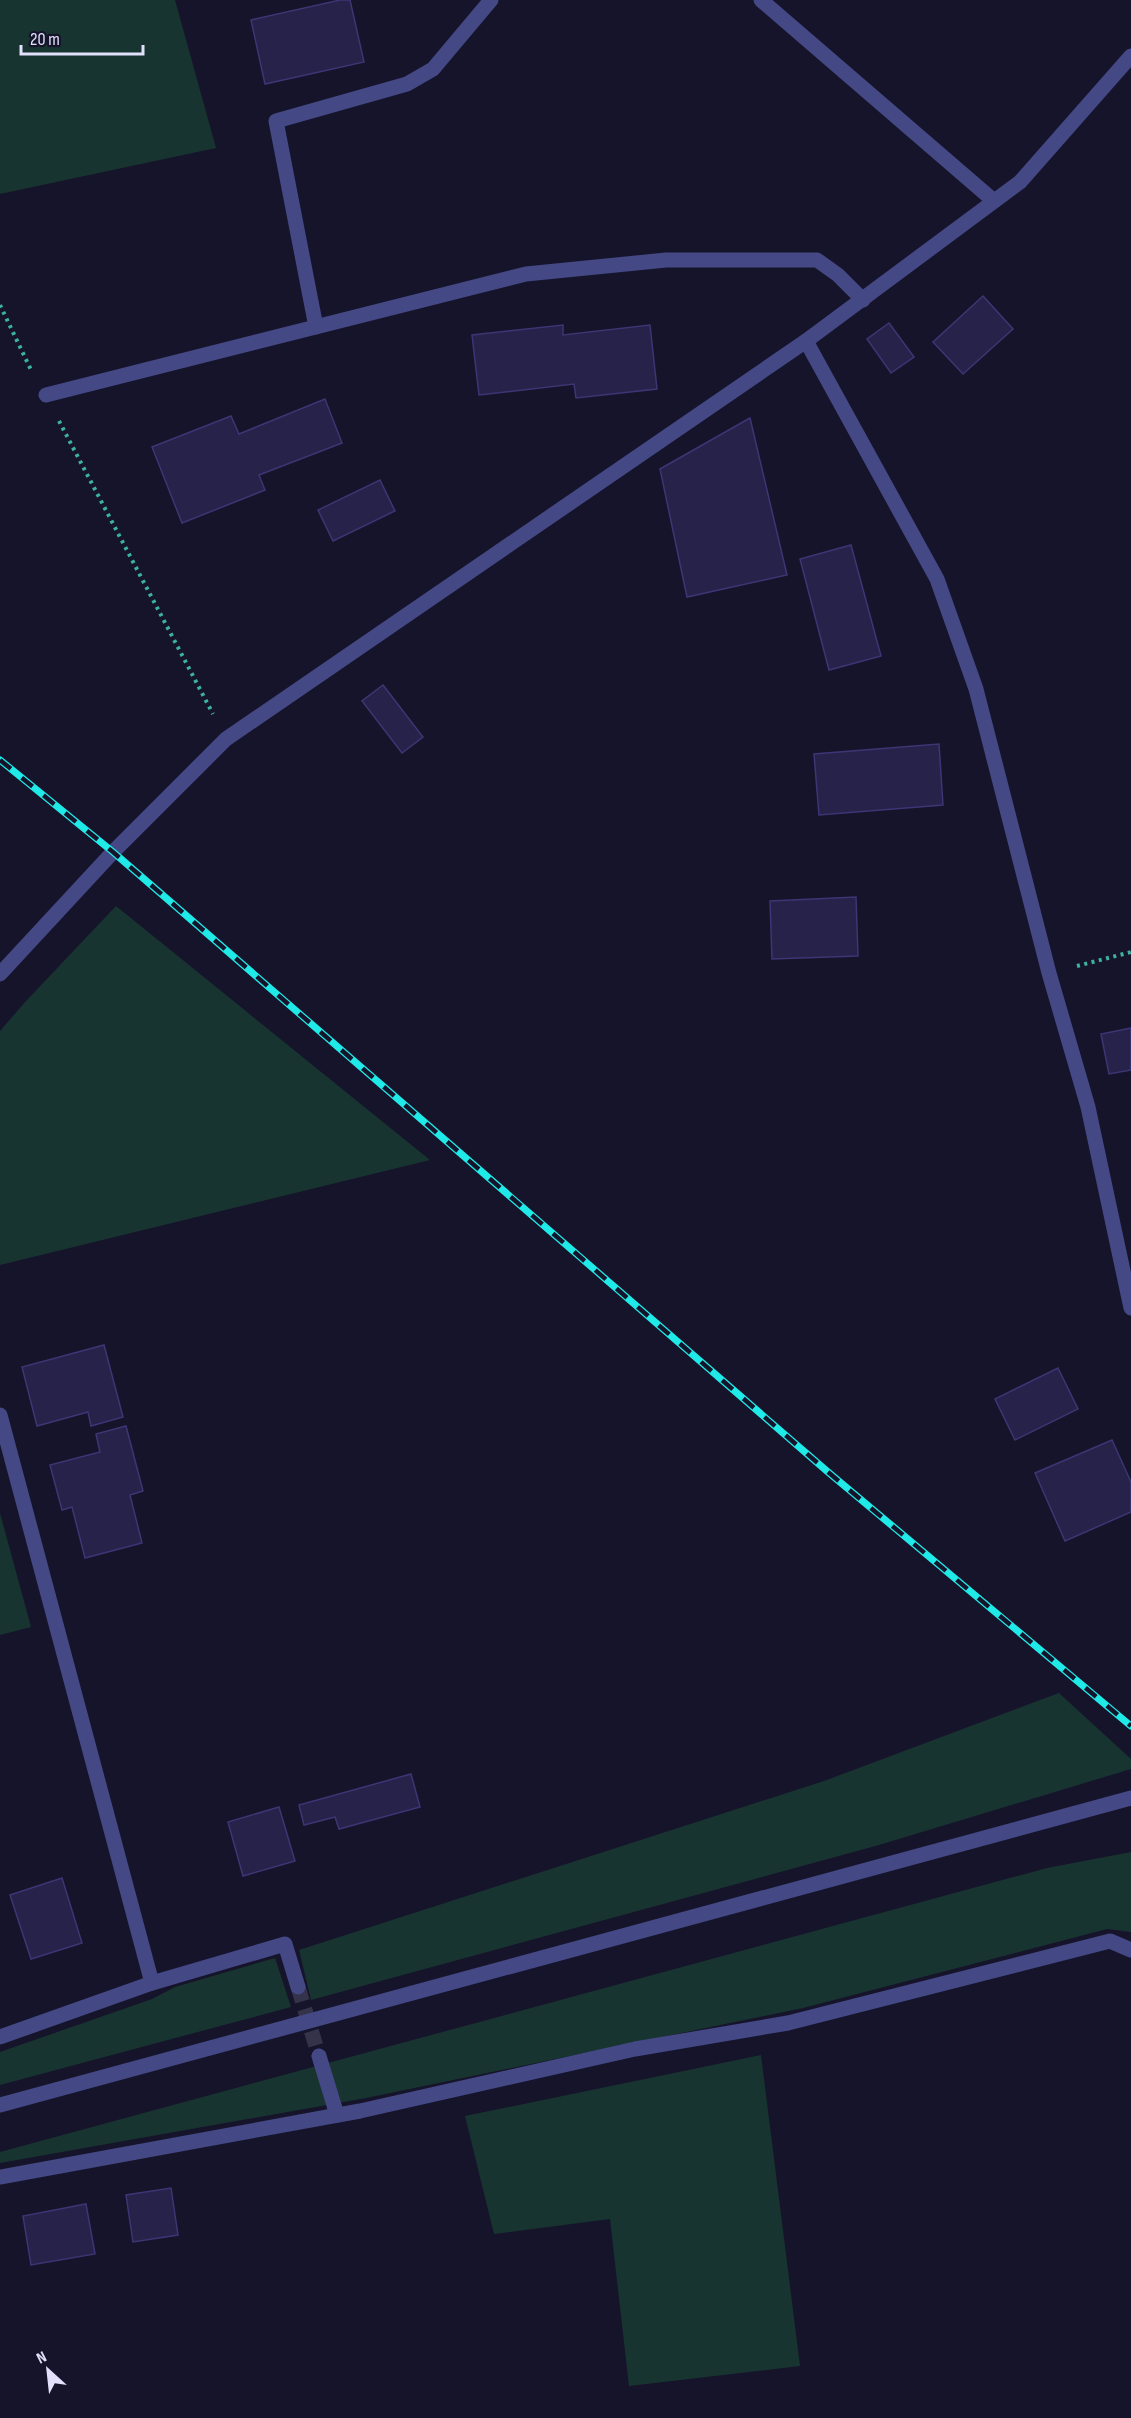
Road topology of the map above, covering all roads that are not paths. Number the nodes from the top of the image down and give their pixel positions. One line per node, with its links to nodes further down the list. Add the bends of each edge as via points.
1 (491, 0): 6 (street, via 433,69 407,84 276,121)
2 (761, 0): 4 (street)
3 (1131, 56): 4 (street, via 1020,182)
4 (994, 201): 5 (street)
5 (863, 300): 6 (street, via 838,274 817,260 666,260 526,274); 7 (street)
6 (316, 327): 8 (street)
7 (806, 340): 9 (street, via 226,739 113,852); 10 (street, via 937,579 976,689 1088,1107)
8 (46, 395)
9 (0, 974)
10 (1131, 1308)
11 (0, 1415): 14 (street)
12 (1131, 1798): 18 (street)
13 (1131, 1950): 19 (street, via 1110,1941 788,2023 635,2049)
14 (152, 1983): 15 (street, via 285,1944); 16 (street)
15 (298, 1987)
16 (0, 2037)
17 (319, 2056): 19 (street)
18 (0, 2105)
19 (337, 2115): 20 (street)
20 (0, 2177)

